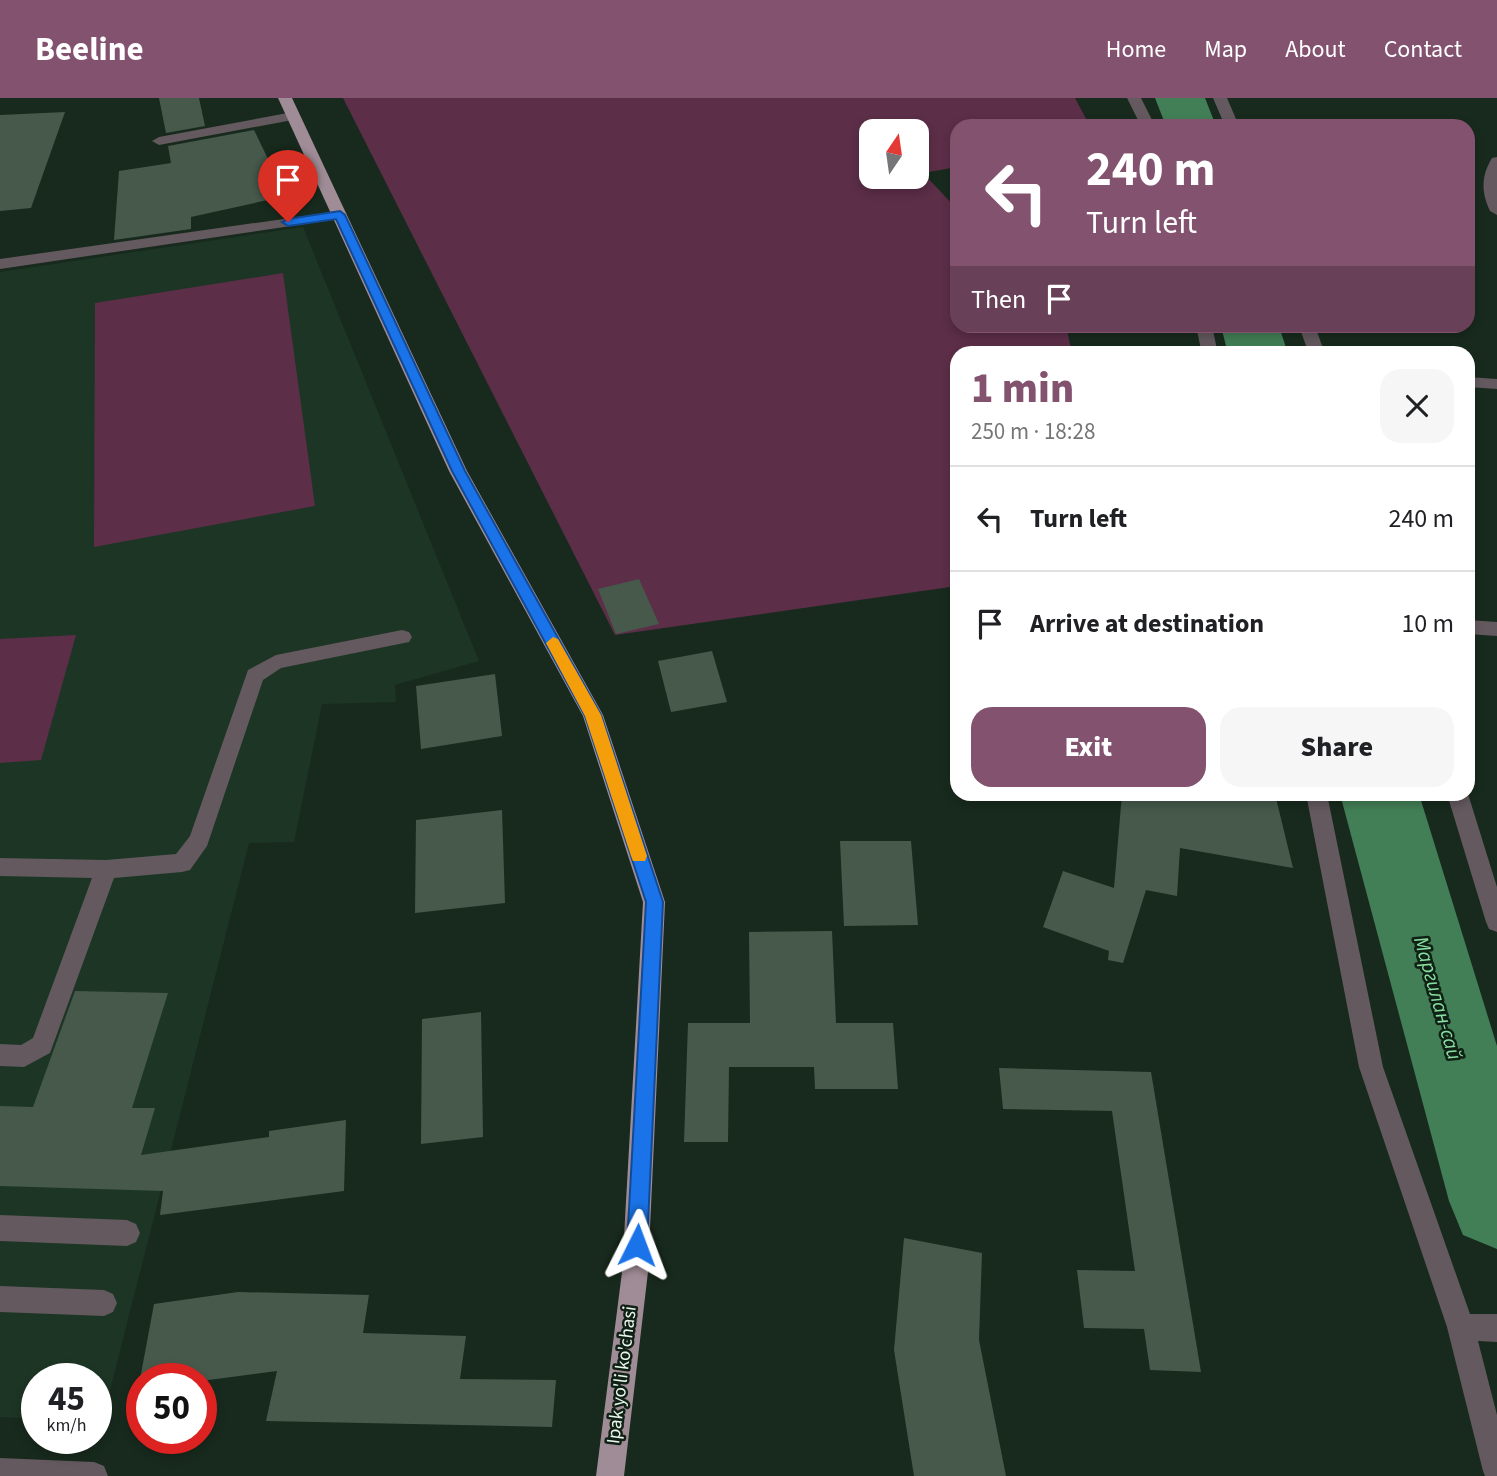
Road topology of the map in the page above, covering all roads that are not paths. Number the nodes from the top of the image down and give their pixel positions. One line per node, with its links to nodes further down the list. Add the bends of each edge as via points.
1 (1134, 98): 4 (street)
2 (1220, 98): 5 (street)
3 (289, 107): 6 (street); 9 (main road, Ipak yo'li ko'chasi)
4 (1144, 119)
5 (1229, 119)
6 (159, 141)
7 (1497, 161): 8 (street, via 1489,175)
8 (1497, 211)
9 (340, 215): 10 (street); 31 (main road, Ipak yo'li ko'chasi, via 458,471 593,715 654,902 635,1272)
10 (0, 264)
11 (1475, 382): 12 (street)
12 (1497, 384)
13 (1475, 627): 14 (street)
14 (1497, 629)
15 (402, 637): 19 (street, via 276,662 255,675 199,841 182,863)
16 (1317, 801): 26 (street, via 1371,1067)
17 (1459, 801): 20 (street)
18 (0, 867): 19 (street)
19 (106, 869): 21 (street, via 43,1045 24,1056)
20 (1497, 922)
21 (0, 1055)
22 (0, 1227): 23 (street)
23 (127, 1233)
24 (0, 1299): 25 (street)
25 (104, 1303)
26 (1461, 1327): 27 (street); 28 (street)
27 (1497, 1328)
28 (1497, 1471)
29 (0, 1472): 30 (street)
30 (94, 1476)
31 (610, 1476)

